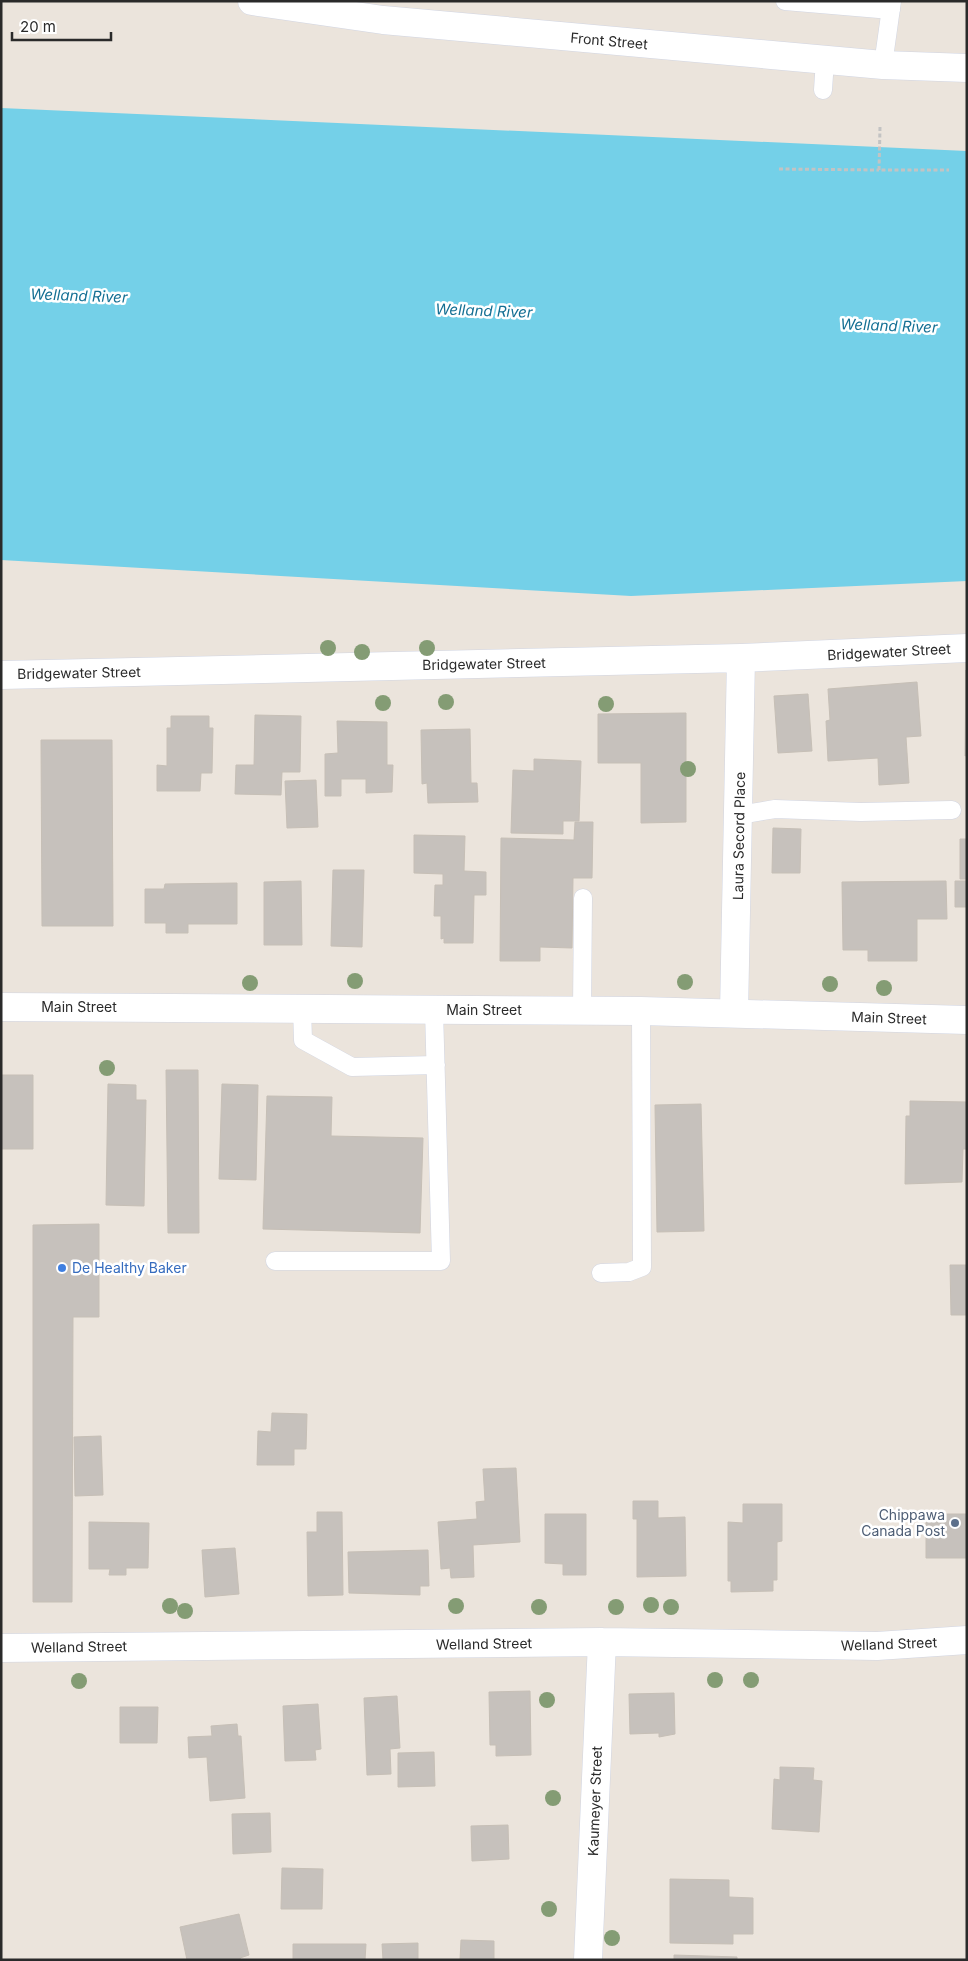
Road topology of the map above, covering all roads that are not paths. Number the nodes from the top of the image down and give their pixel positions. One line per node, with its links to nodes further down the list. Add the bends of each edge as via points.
1 (252, 1): 4 (street, Front Street, via 383,20)
2 (785, 1): 3 (lane)
3 (891, 6): 5 (lane)
4 (825, 60): 5 (street, Front Street); 7 (lane)
5 (884, 65): 6 (street, Front Street)
6 (967, 68)
7 (822, 90)
8 (967, 648): 9 (street, Bridgewater Street)
9 (741, 658): 10 (street, Bridgewater Street); 12 (street, Laura Secord Place)
10 (1, 675)
11 (952, 810): 12 (lane, via 861,812 775,809)
12 (740, 815): 19 (street, Laura Secord Place)
13 (583, 898): 17 (lane)
14 (1, 1007): 15 (street, Main Street)
15 (302, 1008): 16 (street, Main Street); 21 (lane, via 303,1040 352,1067)
16 (434, 1010): 17 (street, Main Street); 21 (lane)
17 (582, 1011): 18 (street, Main Street)
18 (641, 1011): 19 (street, Main Street); 23 (lane, via 642,1267 629,1272)
19 (734, 1013): 20 (street, Main Street)
20 (967, 1020)
21 (436, 1065): 22 (lane, via 441,1261)
22 (274, 1261)
23 (601, 1272)
24 (967, 1640): 25 (street, Welland Street, via 877,1646)
25 (602, 1642): 26 (street, Welland Street); 27 (street, Kaumeyer Street)
26 (1, 1648)
27 (588, 1960)

